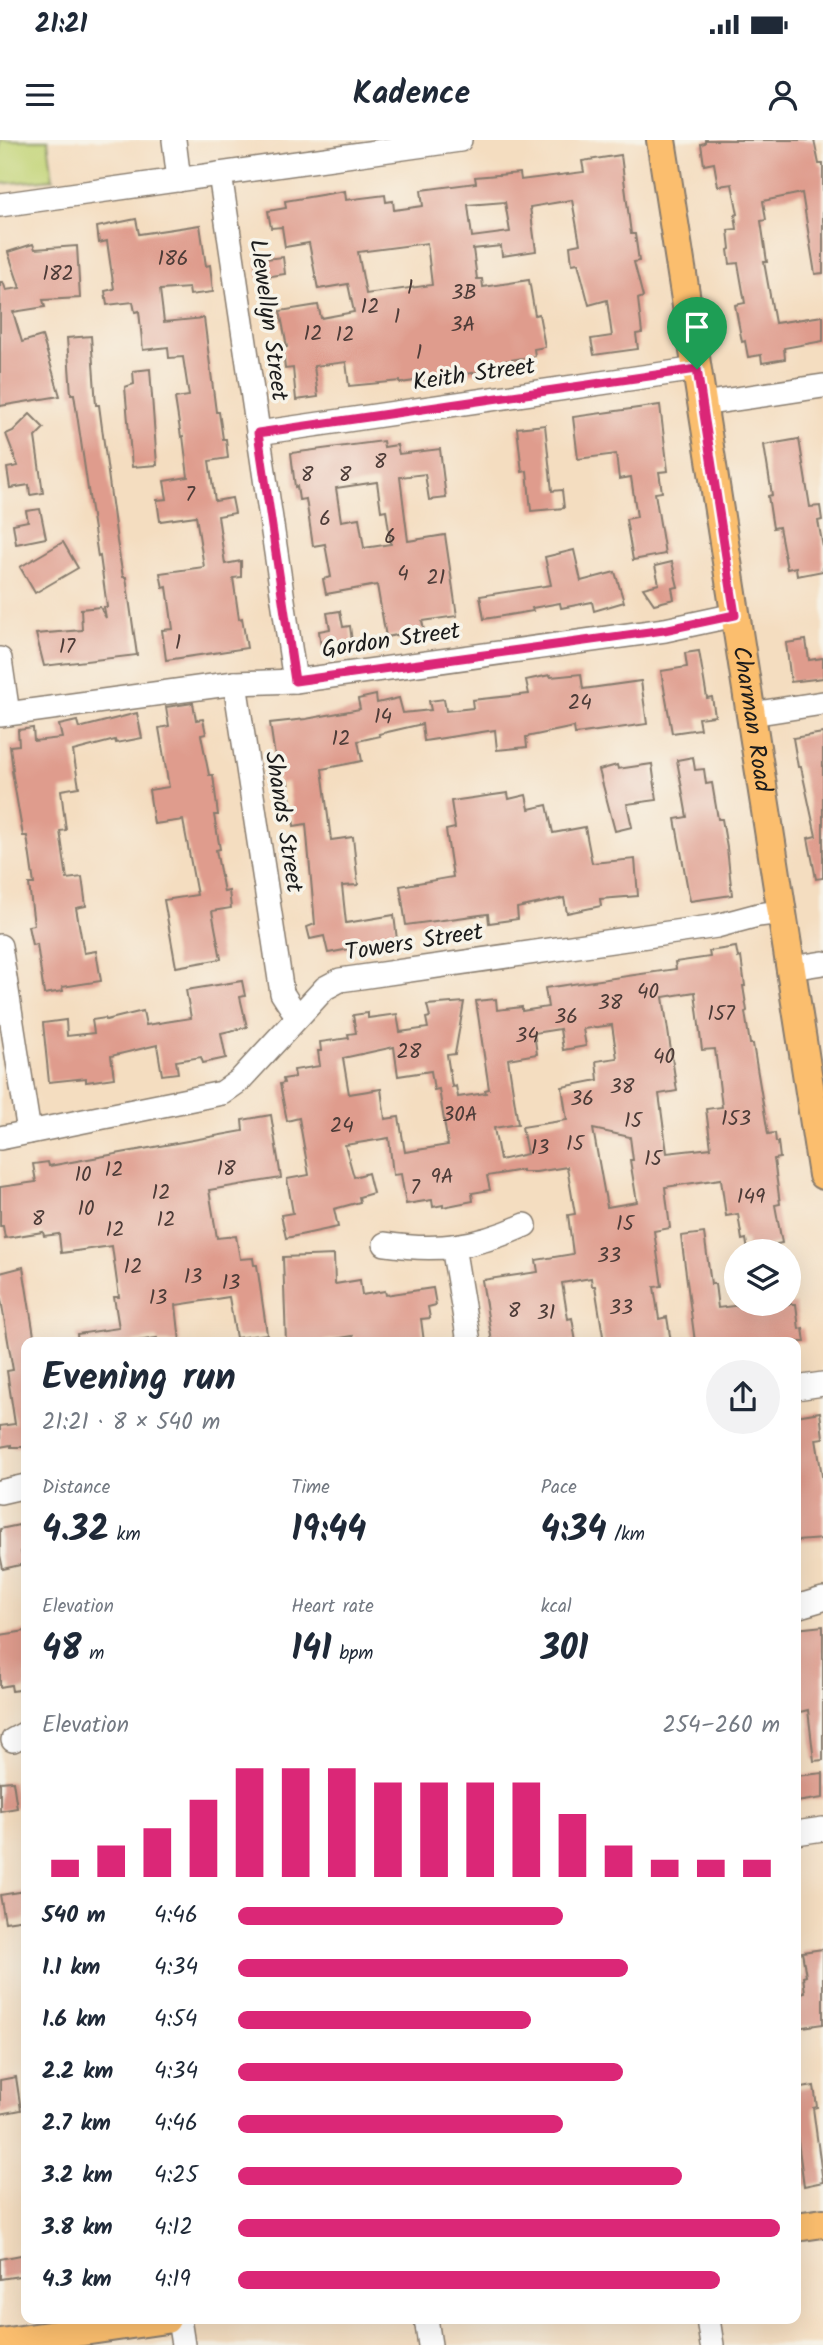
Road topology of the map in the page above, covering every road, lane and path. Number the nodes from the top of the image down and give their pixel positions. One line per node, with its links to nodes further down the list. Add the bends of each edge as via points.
1 (173, 140): 5 (street)
2 (460, 140): 4 (street)
3 (662, 140): 7 (main road, Charman Road)
4 (220, 174): 5 (street); 10 (street, Llewellyn Street)
5 (179, 180): 6 (street)
6 (0, 205)
7 (697, 369): 9 (main road, Charman Road); 10 (street, Keith Street)
8 (823, 386): 9 (street)
9 (702, 404): 11 (main road, Charman Road)
10 (258, 433): 13 (street, Llewellyn Street)
11 (736, 620): 13 (street, Gordon Street); 16 (main road, Charman Road)
12 (0, 659): 17 (street)
13 (295, 681): 14 (street, Gordon Street)
14 (235, 682): 17 (street, Gordon Street); 22 (street, Shands Street)
15 (823, 703): 16 (street)
16 (751, 713): 18 (main road, Charman Road)
17 (4, 714)
18 (783, 918): 21 (main road, Charman Road); 23 (street, Towers Street, via 758,915 717,926 355,976 331,983)
19 (0, 946): 25 (street)
20 (823, 963): 21 (street)
21 (790, 968): 27 (main road, Charman Road)
22 (279, 969): 23 (street, via 287,979); 24 (street, Shands Street, via 285,998)
23 (317, 995): 24 (street, Towers Street)
24 (300, 1014): 25 (street, Towers Street, via 239,1082 222,1093)
25 (29, 1132): 26 (street, Towers Street)
26 (0, 1138)
27 (823, 1175)
28 (525, 1225): 30 (street, via 495,1238)
29 (385, 1244): 30 (street)
30 (453, 1247): 31 (street)
31 (469, 1337)
32 (823, 1384): 33 (street)
33 (801, 1387)
34 (21, 1487): 35 (street)
35 (0, 1492)
36 (823, 1599): 37 (street)
37 (801, 1606)
38 (823, 1829): 39 (street)
39 (801, 1832)
40 (823, 2223): 41 (main road)
41 (801, 2226)
42 (131, 2324): 46 (main road)
43 (180, 2324): 47 (street)
44 (427, 2324): 48 (street)
45 (709, 2324): 49 (street)
46 (0, 2343)
47 (183, 2345)
48 (430, 2345)
49 (712, 2345)

